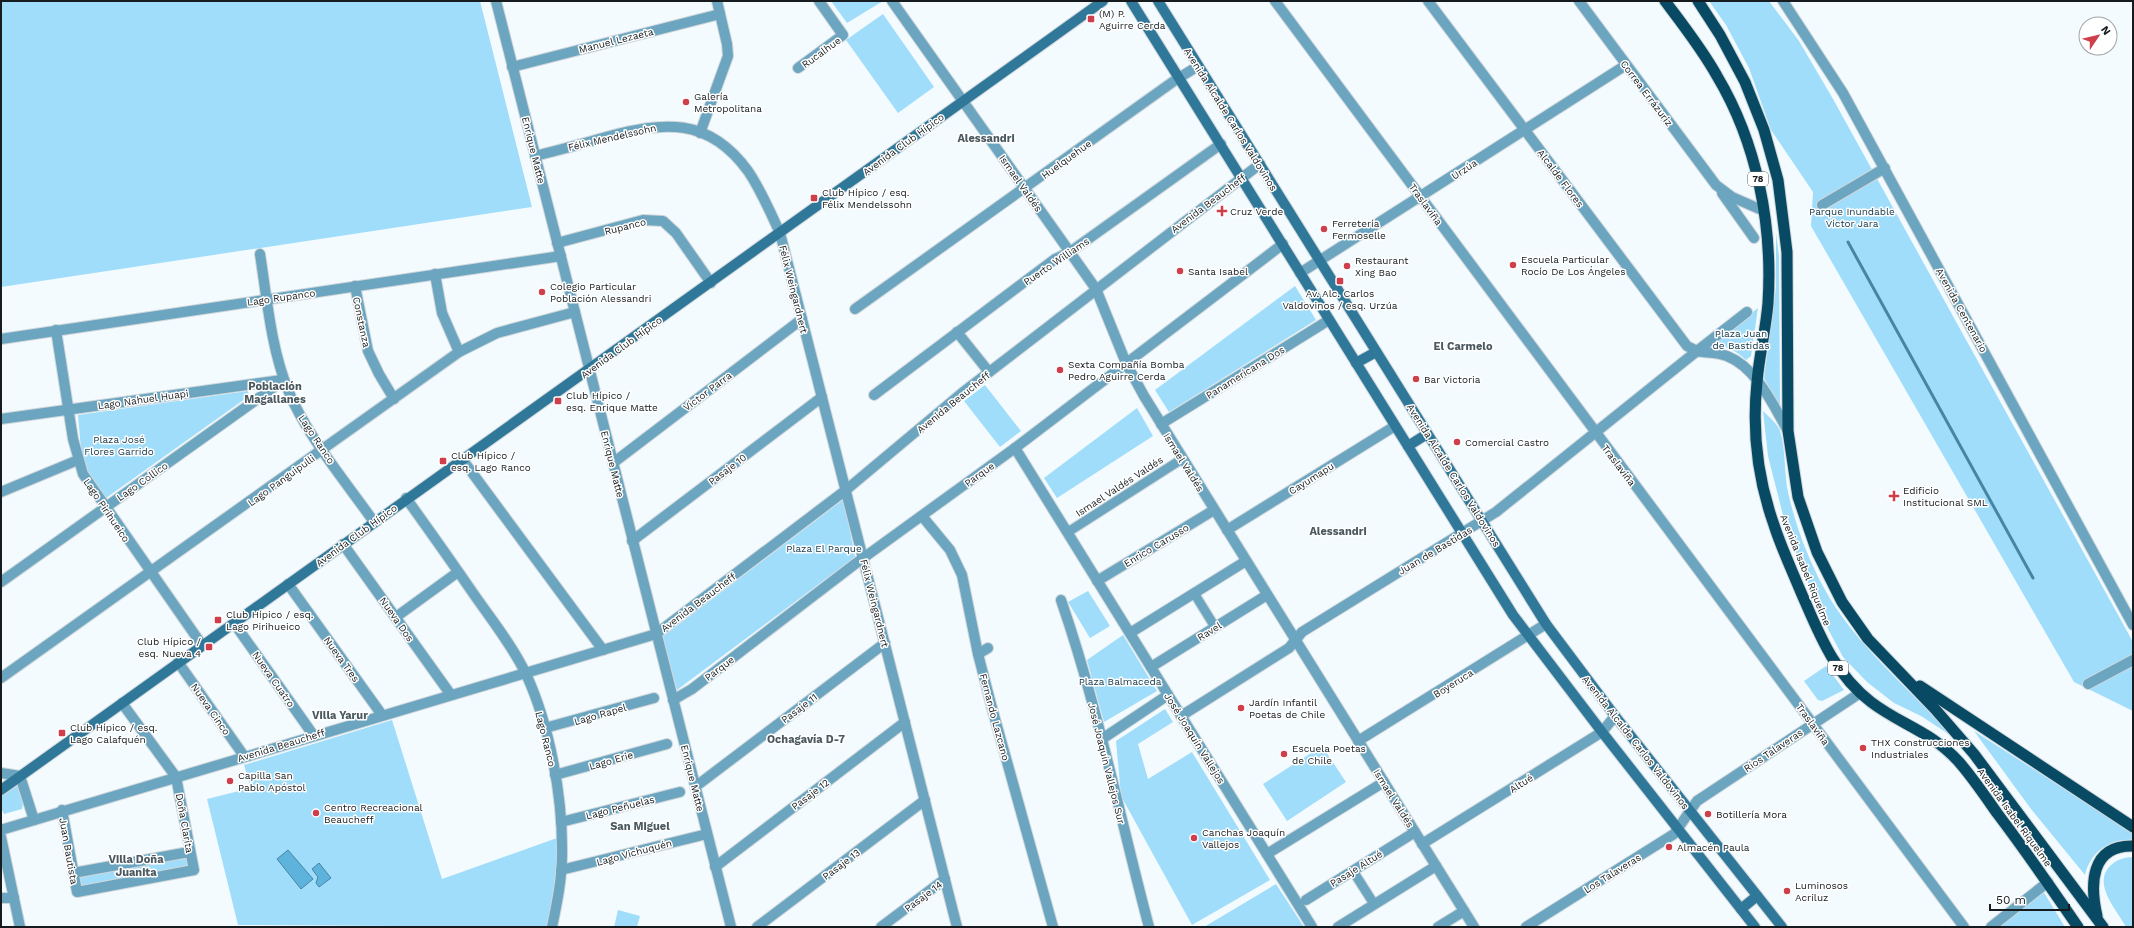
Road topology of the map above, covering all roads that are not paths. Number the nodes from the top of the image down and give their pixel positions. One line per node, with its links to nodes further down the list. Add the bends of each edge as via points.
1 (496, 1): 17 (street, Enrique Matte)
2 (717, 1): 14 (street)
3 (819, 1): 18 (street, Rucalhue, via 843,35)
4 (892, 1): 20 (street, Ismael Valdés)
5 (1103, 1): 20 (main road, Avenida Club Hípico)
6 (1131, 1): 19 (main road, Avenida Alcalde Carlos Valdovinos)
7 (1158, 1): 16 (main road, Avenida Alcalde Carlos Valdovinos)
8 (1275, 1): 30 (street, Traslaviña)
9 (1428, 1): 21 (street, Alcalde Flores)
10 (1579, 1): 15 (street, Correa Errázuriz)
11 (1665, 1): 32 (highway, Avenida Isabel Riquelme / 78, via 1707,59 1733,106 1755,166)
12 (1698, 1): 71 (highway, Avenida Isabel Riquelme / 78, via 1745,82 1764,130 1778,180 1787,252)
13 (1783, 1): 26 (street, Avenida Centenario, via 1834,78)
14 (720, 14): 17 (street, Manuel Lezaeta); 22 (street, via 728,44 728,56)
15 (1626, 65): 21 (street, Urzúa); 28 (street, Correa Errázuriz)
16 (1198, 66): 19 (street, Huelquehue); 25 (main road, Avenida Alcalde Carlos Valdovinos)
17 (512, 67): 24 (street, Enrique Matte)
18 (798, 68)
19 (1179, 78): 23 (main road, Avenida Alcalde Carlos Valdovinos); 29 (street, Huelquehue)
20 (963, 102): 29 (street, Ismael Valdés); 33 (main road, Avenida Club Hípico)
21 (1525, 130): 30 (street, Urzúa); 57 (street, Alcalde Flores, via 1684,342)
22 (700, 133): 24 (street, Félix Mendelssohn, via 674,126 648,127); 33 (street, Félix Mendelssohn, via 724,146 746,170)
23 (1220, 144): 27 (main road, Avenida Alcalde Carlos Valdovinos); 37 (street, Puerto Williams)
24 (535, 156): 35 (street, Enrique Matte)
25 (1260, 164): 27 (street, Avenida Beaucheff); 40 (main road, Avenida Alcalde Carlos Valdovinos)
26 (1885, 168): 31 (street); 107 (street, Avenida Centenario)
27 (1242, 178): 36 (main road, Avenida Alcalde Carlos Valdovinos); 45 (street, Avenida Beaucheff)
28 (1716, 185): 32 (street, Correa Errázuriz, via 1732,197); 34 (street, Correa Errázuriz)
29 (1025, 189): 37 (street, Ismael Valdés); 47 (street, Huelquehue)
30 (1421, 197): 40 (street, Urzúa); 73 (street, Traslaviña)
31 (1822, 205)
32 (1764, 211): 62 (highway, Avenida Isabel Riquelme / 78, via 1769,283)
33 (780, 233): 43 (main road, Avenida Club Hípico); 50 (street, Félix Weingardnert)
34 (1754, 238)
35 (557, 244): 39 (street, Enrique Matte); 43 (street, Rupanco, via 643,220 657,220 672,228)
36 (1283, 244): 41 (main road, Avenida Alcalde Carlos Valdovinos); 58 (street, Parque)
37 (1070, 252): 45 (street, Ismael Valdés); 53 (street, Puerto Williams, via 1055,259)
38 (260, 254): 46 (street, Lago Ranco)
39 (560, 256): 42 (street, Lago Rupanco); 48 (street, Enrique Matte)
40 (1320, 261): 41 (street, Urzúa); 56 (main road, Avenida Alcalde Carlos Valdovinos)
41 (1300, 273): 51 (main road, Avenida Alcalde Carlos Valdovinos)
42 (435, 274): 44 (street, Lago Rupanco); 55 (street, via 442,313)
43 (711, 283): 60 (main road, Avenida Club Hípico)
44 (355, 286): 46 (street, Lago Rupanco); 66 (street, Constanza, via 368,351)
45 (1096, 289): 58 (street, Ismael Valdés); 61 (street, Avenida Beaucheff)
46 (267, 299): 52 (street, Lago Rupanco); 63 (street, Lago Ranco)
47 (855, 309)
48 (575, 312): 55 (street, Lago Panguipulli, via 496,333); 60 (street, Enrique Matte)
49 (1747, 312): 57 (street, Juan de Bastidas)
50 (802, 319): 65 (street, Félix Weingardnert); 80 (street, Víctor Parra)
51 (1329, 320): 59 (main road, Avenida Alcalde Carlos Valdovinos); 69 (street, Panamericana Dos)
52 (56, 330): 54 (street, Lago Rupanco); 67 (street, Lago Pirihueico)
53 (957, 332): 61 (street); 64 (street, Puerto Williams)
54 (1, 338)
55 (459, 352): 66 (street, Lago Panguipulli)
56 (1376, 352): 59 (main road); 72 (main road, Avenida Alcalde Carlos Valdovinos)
57 (1696, 352): 62 (street, via 1728,356); 73 (street, Juan de Bastidas)
58 (1126, 363): 69 (street, Ismael Valdés); 75 (street, Parque)
59 (1356, 363): 70 (main road, Avenida Alcalde Carlos Valdovinos)
60 (589, 370): 77 (main road, Avenida Club Hípico); 80 (street, Enrique Matte)
61 (989, 372): 81 (street, Avenida Beaucheff)
62 (1757, 379): 71 (street); 125 (highway, Avenida Isabel Riquelme / 78, via 1755,416 1758,455 1762,484 1773,524 1824,646)
63 (284, 380): 67 (street, Lago Nahuel Huapi); 76 (street, Lago Ranco, via 297,409); 84 (street, Lago Collico)
64 (874, 395)
65 (822, 397): 81 (street, Félix Weingardnert); 92 (street, Pasaje 10)
66 (394, 398): 76 (street, Lago Panguipulli)
67 (69, 410): 68 (street, Lago Nahuel Huapi); 79 (street, Lago Pirihueico)
68 (1, 419)
69 (1161, 424): 78 (street, Ismael Valdés)
70 (1395, 426): 74 (main road, Avenida Alcalde Carlos Valdovinos); 89 (street, Cayumapu)
71 (1788, 431): 121 (highway, Avenida Isabel Riquelme / 78, via 1798,497 1822,564 1854,621)
72 (1427, 434): 74 (main road); 88 (main road, Avenida Alcalde Carlos Valdovinos)
73 (1596, 434): 88 (street, Juan de Bastidas); 135 (street, Traslaviña)
74 (1408, 446): 91 (main road, Avenida Alcalde Carlos Valdovinos)
75 (1016, 448): 86 (street, Parque); 90 (street, José Joaquín Vallejos)
76 (323, 450): 87 (street, Lago Ranco); 97 (street, Lago Panguipulli)
77 (462, 459): 83 (main road, Avenida Club Hípico); 116 (street)
78 (1182, 459): 85 (street, Ismael Valdés); 90 (street, Ismael Valdés Valdés)
79 (78, 460): 82 (street); 84 (street, Lago Pirihueico, via 87,481)
80 (613, 463): 92 (street, Enrique Matte)
81 (846, 490): 94 (street, Félix Weingardnert); 110 (street, Avenida Beaucheff)
82 (1, 492)
83 (406, 498): 87 (main road, Avenida Club Hípico); 96 (street, Lago Ranco)
84 (105, 507): 97 (street, Lago Pirihueico); 99 (street, Lago Collico)
85 (1214, 510): 89 (street, Ismael Valdés); 98 (street, Enrico Carusso)
86 (922, 516): 94 (street, Parque); 117 (street, Fernando Lazcano, via 950,550 962,576)
87 (374, 522): 93 (main road, Avenida Club Hípico)
88 (1482, 522): 91 (street, Juan de Bastidas); 106 (main road, Avenida Alcalde Carlos Valdovinos)
89 (1227, 530): 95 (street, Ismael Valdés)
90 (1068, 532): 98 (street, José Joaquín Vallejos)
91 (1462, 533): 111 (main road, Avenida Alcalde Carlos Valdovinos); 112 (street, Juan de Bastidas, via 1302,632)
92 (632, 541): 110 (street, Enrique Matte)
93 (343, 544): 100 (main road, Avenida Club Hípico); 104 (street, Nueva Dos)
94 (863, 558): 113 (street, Félix Weingardnert); 129 (street, Parque)
95 (1246, 561): 101 (street); 102 (street, Ismael Valdés)
96 (458, 572): 104 (street); 122 (street, Lago Ranco, via 495,624)
97 (151, 573): 114 (street, Lago Pirihueico); 123 (street, Lago Panguipulli)
98 (1098, 581): 109 (street, José Joaquín Vallejos)
99 (1, 582)
100 (288, 584): 105 (main road, Avenida Club Hípico); 131 (street, Nueva Tres)
101 (1194, 593): 108 (street); 109 (street)
102 (1267, 595): 108 (street, Ravel); 112 (street, Ismael Valdés)
103 (1061, 600): 139 (street, José Joaquín Vallejos Sur)
104 (396, 617): 126 (street, Nueva Dos)
105 (234, 623): 114 (main road, Avenida Club Hípico); 138 (street, Nueva Cuatro)
106 (1546, 624): 111 (street, Boyeruca); 133 (main road, Avenida Alcalde Carlos Valdovinos)
107 (2133, 624)
108 (1215, 627): 120 (street, Ravel)
109 (1130, 633): 120 (street, José Joaquín Vallejos)
110 (656, 634): 116 (street, Avenida Beaucheff); 129 (street, Enrique Matte)
111 (1528, 636): 137 (main road, Avenida Alcalde Carlos Valdovinos); 140 (street, Boyeruca)
112 (1295, 640): 132 (street, Juan de Bastidas, via 1288,648); 140 (street, Ismael Valdés)
113 (885, 643): 134 (street, Félix Weingardnert); 148 (street, Pasaje 11)
114 (202, 645): 119 (main road, Avenida Club Hípico)
115 (988, 648): 117 (street)
116 (604, 650): 122 (street, Avenida Beaucheff)
117 (978, 654): 188 (street, Fernando Lazcano)
118 (2133, 660): 124 (street)
119 (178, 662): 130 (main road, Avenida Club Hípico); 142 (street, Nueva Cinco)
120 (1151, 667): 127 (street, José Joaquín Vallejos)
121 (1897, 671): 156 (highway); 181 (highway, Avenida Isabel Riquelme / 78, via 1935,709 1974,754)
122 (525, 673): 126 (street, Avenida Beaucheff); 136 (street, Lago Ranco)
123 (1, 678)
124 (2088, 684)
125 (1860, 693): 135 (street, Ríos Talaveras); 172 (highway, Avenida Isabel Riquelme / 78, via 1878,707 1929,735 1948,751 1968,773)
126 (451, 695): 131 (street, Avenida Beaucheff)
127 (1168, 695): 132 (street, José Joaquín Vallejos); 139 (street)
128 (654, 698): 136 (street, Lago Rapel)
129 (673, 700): 148 (street, Enrique Matte)
130 (122, 703): 145 (main road, Avenida Club Hípico); 146 (street)
131 (382, 716): 138 (street, Avenida Beaucheff)
132 (1181, 716): 165 (street, José Joaquín Vallejos)
133 (1614, 716): 137 (street, Altué); 153 (main road, Avenida Alcalde Carlos Valdovinos)
134 (905, 722): 151 (street, Félix Weingardnert); 167 (street, Pasaje 12)
135 (1813, 723): 153 (street, Ríos Talaveras, via 1698,801); 197 (street, Traslaviña)
136 (545, 728): 144 (street, Lago Ranco)
137 (1602, 732): 157 (main road, Avenida Alcalde Carlos Valdovinos); 162 (street, Altué)
138 (314, 736): 142 (street, Avenida Beaucheff)
139 (1102, 739): 189 (street, José Joaquín Vallejos Sur)
140 (1358, 741): 147 (street, Ismael Valdés)
141 (667, 744): 144 (street, Lago Erie)
142 (244, 756): 146 (street, Avenida Beaucheff)
143 (1, 773): 145 (street)
144 (555, 775): 155 (street, Lago Ranco)
145 (20, 776): 149 (main road, Avenida Club Hípico); 154 (street)
146 (176, 777): 152 (street, Avenida Beaucheff); 164 (street, Doña Clarita)
147 (1384, 782): 159 (street, Ismael Valdés); 165 (street)
148 (695, 787): 160 (street, Enrique Matte)
149 (1, 790)
150 (680, 792): 155 (street, Lago Peñuelas)
151 (925, 800): 171 (street, Félix Weingardnert); 185 (street, Pasaje 13)
152 (62, 810): 154 (street, Avenida Beaucheff); 170 (street, Juan Bautista)
153 (1690, 811): 157 (street, Los Talaveras); 174 (main road, Avenida Alcalde Carlos Valdovinos)
154 (34, 820): 158 (street, Avenida Beaucheff)
155 (561, 822): 168 (street, Lago Ranco)
156 (2133, 827)
157 (1678, 828): 179 (main road, Avenida Alcalde Carlos Valdovinos); 194 (street, Los Talaveras, via 1670,837)
158 (1, 830)
159 (1415, 832): 162 (street, Ismael Valdés); 169 (street, Pasaje Altué)
160 (707, 834): 167 (street, Enrique Matte); 168 (street, Lago Vichuquén)
161 (1, 837): 176 (street)
162 (1422, 844): 166 (street, Ismael Valdés)
163 (2133, 846): 181 (highway, via 2113,850 2098,864 2093,889)
164 (189, 852): 170 (street); 173 (street, Doña Clarita, via 194,870)
165 (1266, 854): 177 (street, José Joaquín Vallejos)
166 (1436, 866): 178 (street); 180 (street, Ismael Valdés)
167 (715, 867): 184 (street, Enrique Matte)
168 (561, 870): 183 (street, Lago Ranco)
169 (1353, 871): 177 (street, Pasaje Altué); 178 (street)
170 (73, 873): 173 (street, Juan Bautista)
171 (945, 879): 186 (street, Pasaje 14); 187 (street, Félix Weingardnert)
172 (2048, 882): 198 (street); 199 (highway, Avenida Isabel Riquelme / 78)
173 (77, 892)
174 (1757, 896): 179 (main road); 196 (main road, Avenida Alcalde Carlos Valdovinos)
175 (1, 898): 176 (street)
176 (14, 898): 182 (street)
177 (1302, 902): 190 (street, José Joaquín Vallejos)
178 (1374, 904): 191 (street)
179 (1741, 909): 195 (main road, Avenida Alcalde Carlos Valdovinos)
180 (1464, 911): 192 (street); 193 (street, Ismael Valdés)
181 (2101, 924)
182 (20, 927)
183 (552, 927)
184 (731, 927)
185 (757, 927)
186 (881, 927)
187 (957, 927)
188 (1053, 927)
189 (1149, 927)
190 (1312, 927)
191 (1338, 927)
192 (1438, 927)
193 (1474, 927)
194 (1526, 927)
195 (1755, 927)
196 (1782, 927)
197 (1964, 927)
198 (1992, 927)
199 (2078, 927)

